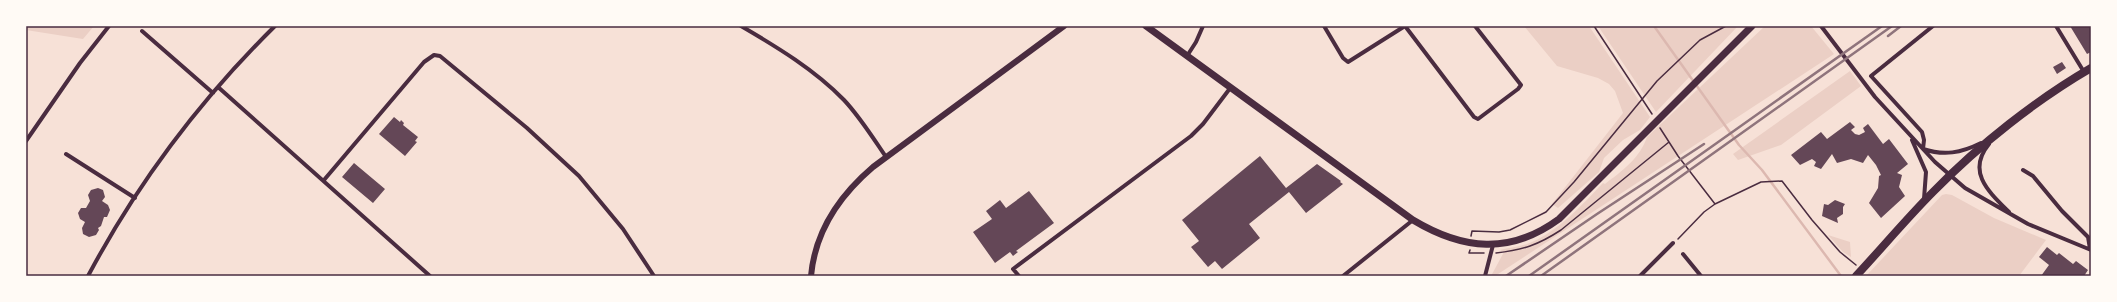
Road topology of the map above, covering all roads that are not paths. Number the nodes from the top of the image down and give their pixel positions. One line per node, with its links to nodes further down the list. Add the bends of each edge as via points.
1 (109, 26): 22 (street)
2 (275, 26): 17 (street)
3 (741, 26): 25 (street, via 834,90 857,116)
4 (1064, 26): 25 (street)
5 (1146, 26): 15 (main road)
6 (1203, 26): 15 (street)
7 (1324, 26): 8 (street, via 1348,62)
8 (1405, 26): 9 (street, via 1444,79 1478,119 1521,85)
9 (1475, 26)
10 (1752, 26): 34 (main road, via 1554,223 1528,237)
11 (1821, 26): 21 (street, via 1871,93)
12 (1933, 26): 23 (street, via 1869,74 1922,132)
13 (2056, 26): 16 (street)
14 (142, 31): 19 (street)
15 (1187, 56): 18 (main road)
16 (2088, 71): 20 (main road, via 2038,103)
17 (218, 87): 19 (street); 28 (street)
18 (1231, 87): 32 (main road); 42 (street, via 1198,130 1013,269)
19 (214, 93): 29 (street, via 156,166)
20 (2003, 130): 23 (street, via 1960,152 1942,153); 27 (main road); 31 (street, via 1983,152 1979,171 1988,189)
21 (1909, 135): 23 (street); 30 (street, via 1926,172)
22 (26, 141)
23 (1923, 149): 27 (street)
24 (66, 154): 29 (street)
25 (886, 157): 41 (street, via 854,184 835,209 818,243)
26 (2023, 170): 35 (street, via 2033,176 2062,211 2087,235)
27 (1951, 175): 30 (main road); 31 (street, via 1970,192)
28 (324, 180): 39 (street); 40 (street, via 424,62 434,55 440,56 527,128 579,176 623,229)
29 (135, 198): 38 (street)
30 (1922, 204): 37 (main road)
31 (2014, 217): 35 (street, via 2042,231)
32 (1413, 220): 34 (main road, via 1437,233 1470,243); 43 (street)
33 (1673, 243): 45 (street)
34 (1493, 245): 44 (street)
35 (2090, 249)
36 (1683, 254): 46 (street)
37 (1858, 274)
38 (88, 276)
39 (430, 276)
40 (654, 276)
41 (811, 276)
42 (1019, 276)
43 (1343, 276)
44 (1485, 276)
45 (1640, 276)
46 (1701, 276)

